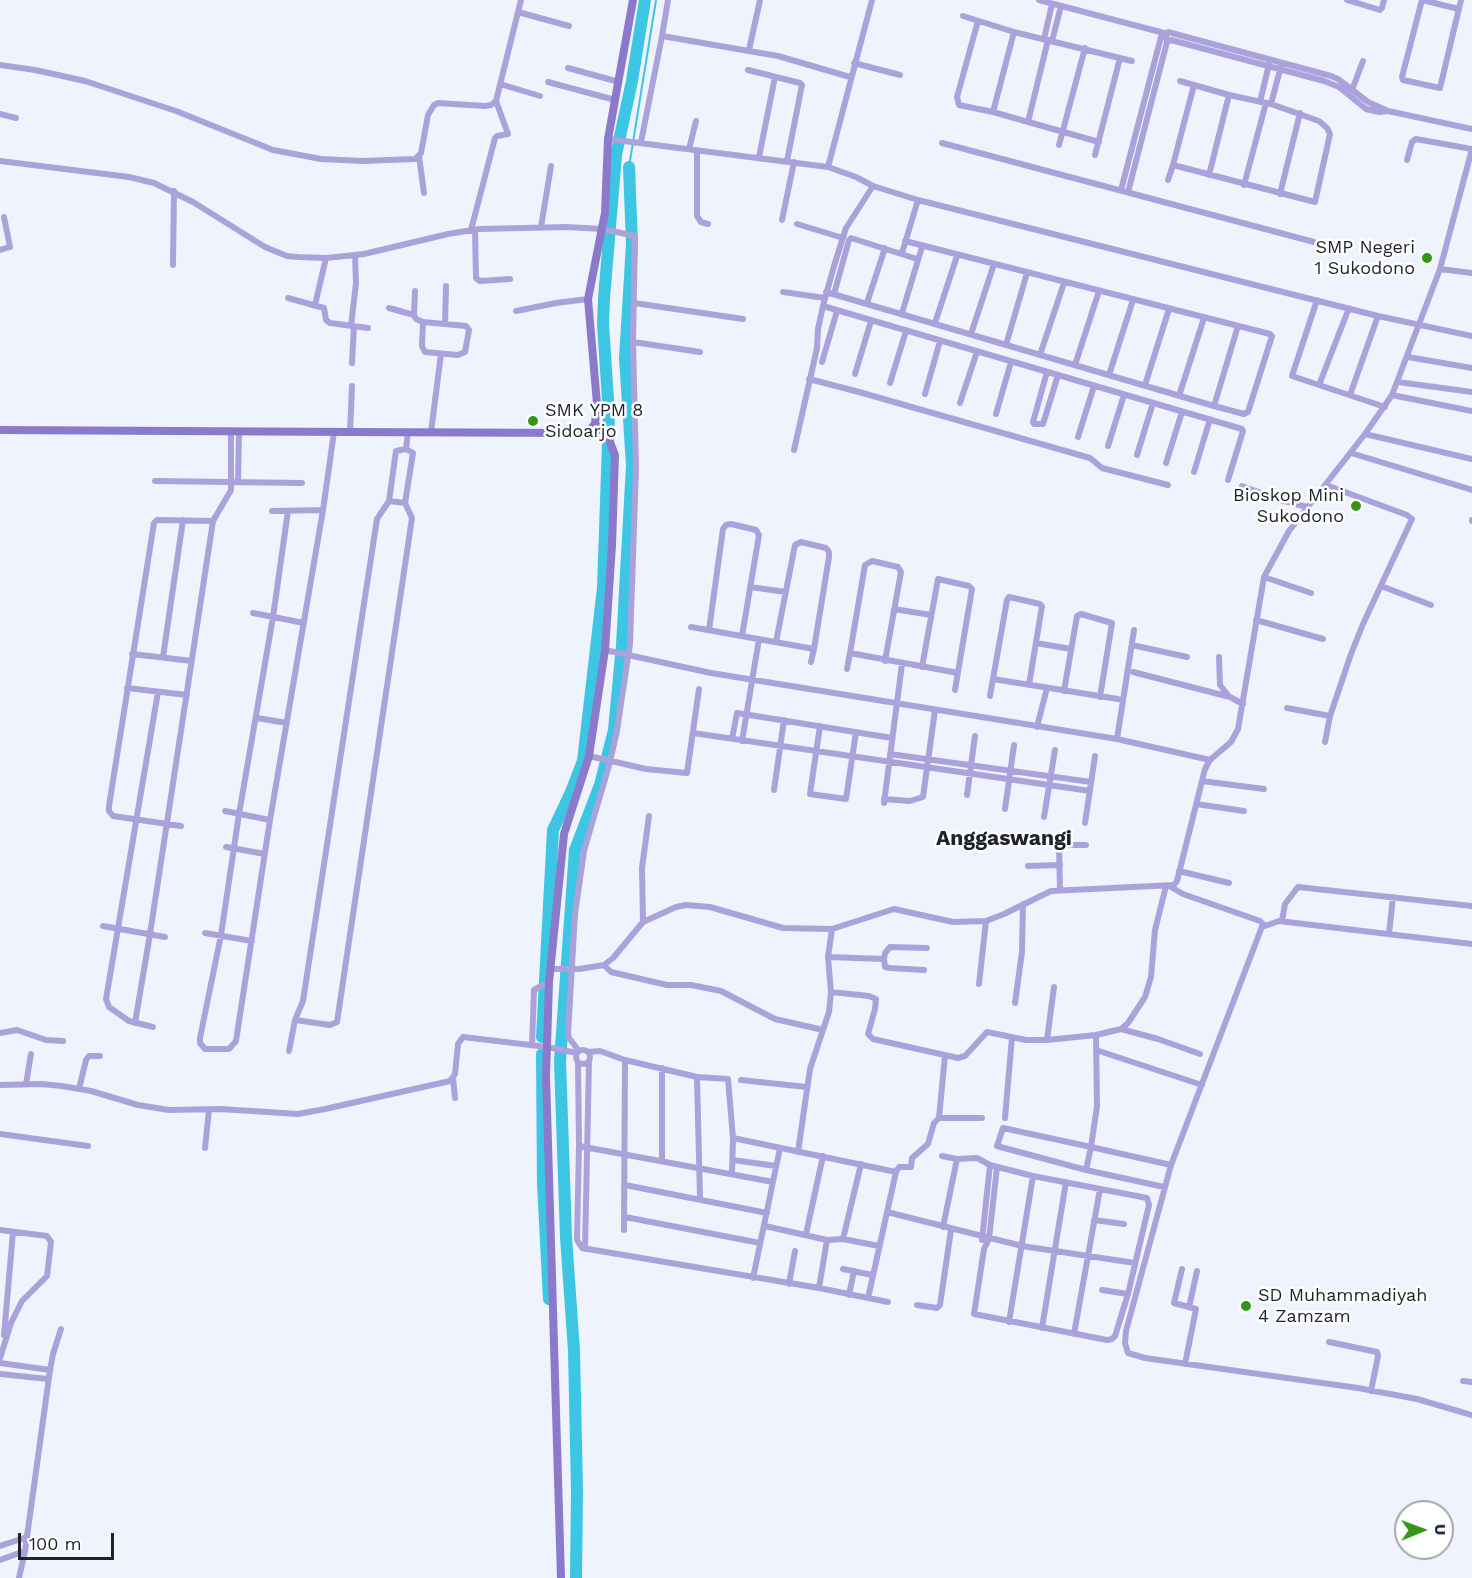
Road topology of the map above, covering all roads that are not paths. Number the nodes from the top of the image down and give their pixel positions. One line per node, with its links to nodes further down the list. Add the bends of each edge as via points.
1 (521, 0): 13 (street)
2 (633, 0): 39 (street)
3 (668, 0): 19 (street)
4 (760, 0): 23 (street)
5 (872, 0): 27 (street)
6 (1039, 0): 10 (street)
7 (1384, 0): 9 (street, via 1380,10)
8 (1461, 0): 12 (street)
9 (1352, 1)
10 (1052, 4): 11 (street); 20 (street)
11 (1061, 6): 18 (street); 20 (street)
12 (1458, 9): 12 (street, via 1440,88 1403,80 1422,0)
13 (518, 12): 16 (street); 40 (street)
14 (963, 16): 15 (street)
15 (978, 21): 17 (street); 50 (street, via 957,100 961,106)
16 (569, 26)
17 (1014, 32): 20 (street); 50 (street)
18 (1164, 33): 21 (street); 28 (street); 36 (street)
19 (662, 36): 23 (street); 59 (street)
20 (1048, 40): 22 (street); 55 (street)
21 (1167, 42): 28 (street); 36 (street)
22 (1085, 48): 24 (street); 57 (street)
23 (748, 50): 35 (street)
24 (1120, 58): 25 (street); 60 (street)
25 (1132, 61)
26 (1363, 61): 43 (street)
27 (854, 63): 33 (street); 35 (street)
28 (1270, 63): 30 (street); 48 (street)
29 (0, 65): 67 (street, via 58,74 105,87 282,153 363,161)
30 (1281, 66): 41 (street, via 1331,76); 48 (street)
31 (568, 68): 39 (street)
32 (748, 70): 34 (street)
33 (900, 75)
34 (775, 77): 68 (street); 71 (street, via 800,82 802,87)
35 (850, 77): 75 (street)
36 (1153, 81): 83 (street)
37 (1180, 81): 42 (street)
38 (548, 82): 46 (street)
39 (619, 82): 46 (street)
40 (500, 84): 45 (street); 47 (street)
41 (1341, 85): 43 (street); 49 (street, via 1366,109)
42 (1194, 86): 44 (street); 73 (street)
43 (1352, 90): 49 (street)
44 (1229, 95): 48 (street); 76 (street)
45 (540, 96)
46 (615, 100): 58 (street)
47 (496, 101): 67 (street, via 485,106 434,105); 92 (street, via 508,134 495,138)
48 (1265, 103): 51 (street); 78 (street)
49 (1388, 111): 56 (street)
50 (993, 112): 55 (street)
51 (1300, 113): 85 (street); 85 (street, via 1319,121 1329,131 1317,200 1312,203)
52 (0, 114): 53 (street)
53 (16, 118)
54 (696, 121): 63 (street)
55 (1028, 122): 57 (street)
56 (1472, 129)
57 (1062, 132): 60 (street); 62 (street)
58 (610, 139): 59 (street); 93 (street)
59 (638, 142): 63 (street)
60 (1099, 142): 66 (street)
61 (942, 143): 83 (street)
62 (1059, 145)
63 (689, 149): 65 (street)
64 (1472, 149): 69 (street, via 1416,138); 72 (street)
65 (697, 150): 68 (street); 89 (street, via 697,216)
66 (1095, 155)
67 (419, 156): 84 (street)
68 (759, 157): 71 (street)
69 (1407, 160)
70 (0, 161): 82 (street, via 129,177)
71 (790, 162): 75 (street); 88 (street)
72 (1471, 164): 79 (street)
73 (1173, 165): 76 (street); 77 (street)
74 (551, 166): 91 (street)
75 (828, 167): 80 (street)
76 (1209, 175): 78 (street)
77 (1168, 180)
78 (1244, 185): 85 (street)
79 (1464, 185): 81 (street); 107 (street)
80 (873, 186): 86 (street); 94 (street)
81 (1472, 189)
82 (174, 191): 103 (street, via 274,251); 106 (street)
83 (1125, 191): 96 (street)
84 (424, 194)
85 (1280, 194)
86 (918, 200): 95 (street); 121 (street)
87 (4, 217): 99 (street, via 10,246)
88 (782, 220)
89 (708, 224)
90 (797, 224): 94 (street)
91 (541, 227): 92 (street); 93 (street)
92 (473, 230): 101 (street); 110 (street, via 476,278)
93 (606, 230): 119 (street); 122 (street, via 633,234 636,240)
94 (843, 237): 117 (street)
95 (905, 242): 97 (street); 100 (street)
96 (1314, 242)
97 (922, 247): 102 (street); 104 (street)
98 (885, 248): 100 (street); 116 (street, via 850,238); 123 (street)
99 (0, 250)
100 (902, 253): 104 (street)
101 (355, 255): 103 (street); 140 (street)
102 (957, 256): 105 (street); 138 (street)
103 (326, 258): 124 (street)
104 (918, 259): 131 (street)
105 (994, 264): 108 (street); 145 (street)
106 (173, 265)
107 (1440, 269): 109 (street); 142 (street)
108 (1028, 273): 111 (street); 149 (street)
109 (1472, 273)
110 (510, 279)
111 (1064, 283): 114 (street); 153 (street)
112 (446, 286): 139 (street)
113 (415, 291): 132 (street)
114 (1099, 291): 120 (street); 158 (street)
115 (783, 292): 117 (street)
116 (834, 294): 117 (street); 123 (street)
117 (825, 295): 125 (street)
118 (288, 298): 124 (street)
119 (588, 299): 129 (street); 185 (street, via 597,404)
120 (1133, 300): 128 (street); 163 (street)
121 (1317, 300): 127 (street); 168 (street, via 1292,374)
122 (633, 303): 135 (street); 148 (street)
123 (867, 303): 131 (street)
124 (315, 305): 140 (street, via 326,309 328,322)
125 (822, 306): 130 (street); 164 (street)
126 (389, 308): 132 (street)
127 (1349, 308): 133 (street); 168 (street)
128 (1168, 309): 134 (street); 167 (street)
129 (516, 311)
130 (837, 311): 136 (street); 155 (street)
131 (902, 314): 138 (street)
132 (414, 315): 137 (street)
133 (1378, 316): 142 (street); 174 (street)
134 (1204, 318): 141 (street); 176 (street)
135 (743, 319)
136 (871, 321): 144 (street); 161 (street)
137 (423, 322): 139 (street); 152 (street, via 423,350)
138 (935, 323): 145 (street)
139 (445, 324): 152 (street, via 466,326 469,332 463,354)
140 (353, 326): 143 (street); 157 (street)
141 (1238, 326): 179 (street); 179 (street, via 1272,336 1248,412)
142 (1420, 326): 146 (street); 154 (street)
143 (368, 328)
144 (906, 331): 147 (street); 166 (street)
145 (971, 334): 149 (street)
146 (1472, 336)
147 (940, 341): 151 (street); 172 (street)
148 (633, 342): 150 (street); 243 (street, via 636,468 632,613)
149 (1006, 345): 153 (street)
150 (700, 352)
151 (977, 352): 156 (street); 177 (street)
152 (441, 354): 191 (street)
153 (1040, 355): 158 (street)
154 (1408, 357): 159 (street); 165 (street)
155 (822, 362)
156 (1011, 362): 160 (street); 183 (street)
157 (352, 363)
158 (1075, 365): 163 (street)
159 (1472, 368)
160 (1047, 372): 162 (street); 162 (street, via 1034,423 1043,424)
161 (855, 374)
162 (1058, 375): 170 (street)
163 (1109, 375): 167 (street)
164 (809, 379): 196 (street); 206 (street, via 1090,458 1102,468)
165 (1398, 382): 171 (street); 175 (street)
166 (890, 383)
167 (1145, 385): 176 (street)
168 (1319, 385): 174 (street)
169 (352, 386): 189 (street)
170 (1094, 386): 173 (street); 193 (street)
171 (1472, 392)
172 (925, 394)
173 (1124, 395): 178 (street); 194 (street)
174 (1350, 395): 180 (street)
175 (1392, 395): 180 (street); 181 (street)
176 (1179, 396): 179 (street)
177 (960, 403)
178 (1153, 403): 182 (street); 198 (street)
179 (1214, 406)
180 (1385, 407): 192 (street)
181 (1472, 411)
182 (1182, 412): 184 (street); 200 (street)
183 (996, 414)
184 (1210, 420): 201 (street); 202 (street, via 1243,431)
185 (595, 424): 191 (street, via 579,432); 241 (street, via 605,432 614,451)
186 (0, 430): 187 (street)
187 (235, 431): 188 (street); 204 (street)
188 (334, 432): 189 (street); 213 (street)
189 (350, 432): 190 (street)
190 (408, 432): 191 (street); 195 (street)
191 (431, 432)
192 (1365, 435): 197 (street); 199 (street)
193 (1078, 437)
194 (1108, 446)
195 (406, 449): 210 (street, via 396,451); 211 (street, via 413,453)
196 (794, 450)
197 (1351, 453): 207 (street); 209 (street)
198 (1137, 455)
199 (1472, 459)
200 (1166, 463)
201 (1194, 472)
202 (1228, 480)
203 (155, 481): 204 (street)
204 (235, 482): 205 (street); 217 (street)
205 (302, 483)
206 (1168, 485)
207 (1326, 485): 212 (street); 219 (street, via 1411,516)
208 (1242, 486): 212 (street)
209 (1472, 490)
210 (389, 501): 211 (street); 367 (street, via 377,519 303,1001)
211 (405, 503): 367 (street, via 412,518 336,1022 330,1025)
212 (1307, 507): 218 (street)
213 (323, 510): 215 (street); 229 (street)
214 (272, 511): 215 (street)
215 (288, 511): 227 (street)
216 (183, 520): 217 (street); 242 (street, via 154,523); 245 (street)
217 (213, 521): 248 (street)
218 (1264, 577): 222 (street); 228 (street)
219 (1381, 586): 223 (street); 275 (street, via 1351,654)
220 (750, 587): 221 (street); 231 (street, via 759,533 726,525); 233 (street)
221 (786, 592): 236 (street); 239 (street, via 795,545 828,550)
222 (1311, 593)
223 (1431, 604)
224 (894, 609): 226 (street); 244 (street, via 900,569 869,561 865,565); 249 (street)
225 (253, 613): 227 (street)
226 (931, 615): 252 (street); 255 (street, via 938,579 971,587)
227 (273, 617): 229 (street); 276 (street)
228 (1256, 620): 235 (street); 271 (street)
229 (304, 622): 278 (street)
230 (691, 627): 231 (street)
231 (708, 630): 233 (street)
232 (1134, 630): 238 (street)
233 (742, 636): 234 (street)
234 (759, 639): 236 (street); 257 (street)
235 (1323, 639)
236 (776, 642): 239 (street)
237 (1036, 643): 240 (street); 256 (street, via 1042,606 1009,597); 258 (street)
238 (1132, 645): 246 (street); 286 (street)
239 (814, 649): 250 (street)
240 (1071, 649): 263 (street); 267 (street, via 1079,615 1112,623)
241 (608, 651): 243 (street); 296 (street)
242 (132, 654): 245 (street); 259 (street)
243 (627, 654): 257 (street); 298 (street)
244 (850, 654): 249 (street); 253 (street)
245 (163, 657): 248 (street)
246 (1187, 657)
247 (1219, 657): 268 (street, via 1220,685)
248 (192, 661): 265 (street)
249 (885, 661): 251 (street)
250 (811, 662)
251 (902, 664): 252 (street); 270 (street)
252 (922, 667): 255 (street)
253 (847, 669)
254 (1132, 672): 268 (street)
255 (958, 673): 262 (street)
256 (993, 679): 258 (street); 266 (street)
257 (753, 680): 270 (street); 274 (street)
258 (1029, 685): 260 (street)
259 (127, 688): 264 (street); 321 (street, via 109,811 113,816)
260 (1047, 688): 263 (street); 280 (street)
261 (699, 689): 282 (street)
262 (955, 690)
263 (1064, 691): 267 (street)
264 (158, 692): 265 (street); 321 (street)
265 (187, 695): 324 (street)
266 (990, 696)
267 (1100, 697): 269 (street)
268 (1230, 697): 271 (street)
269 (1118, 699)
270 (896, 704): 273 (street); 284 (street)
271 (1243, 704): 300 (street, via 1231,742)
272 (1287, 708): 275 (street)
273 (935, 710): 280 (street); 297 (street)
274 (746, 714): 277 (street); 285 (street, via 737,713); 287 (street)
275 (1330, 716): 288 (street)
276 (256, 718): 278 (street); 318 (street)
277 (784, 720): 279 (street); 290 (street)
278 (287, 723): 322 (street)
279 (820, 726): 281 (street); 292 (street)
280 (1038, 727): 286 (street)
281 (856, 732): 284 (street); 294 (street)
282 (693, 733): 285 (street); 298 (street, via 687,773)
283 (975, 736): 301 (street)
284 (892, 738): 293 (street)
285 (732, 739): 287 (street)
286 (1118, 739): 300 (street)
287 (742, 741): 290 (street)
288 (1325, 742)
289 (1014, 745): 303 (street)
290 (780, 746): 292 (street); 311 (street)
291 (1055, 750): 305 (street)
292 (816, 751): 294 (street); 294 (street, via 810,794 846,798)
293 (890, 754): 297 (street); 299 (street)
294 (852, 756): 299 (street)
295 (1095, 756): 307 (street)
296 (593, 758): 298 (street); 359 (street, via 564,834)
297 (928, 759): 301 (street); 302 (street)
298 (608, 762): 360 (street, via 584,851)
299 (889, 762): 302 (street); 302 (street, via 884,801 923,797)
300 (1208, 764): 308 (street)
301 (971, 765): 303 (street); 304 (street)
302 (927, 767): 304 (street)
303 (1011, 771): 305 (street); 306 (street)
304 (970, 774): 306 (street); 313 (street)
305 (1051, 776): 307 (street); 309 (street)
306 (1009, 779): 309 (street); 315 (street)
307 (1091, 782): 312 (street)
308 (1202, 782): 310 (street); 314 (street)
309 (1049, 785): 312 (street); 320 (street)
310 (1264, 789)
311 (774, 790)
312 (1090, 791): 323 (street)
313 (967, 795)
314 (1196, 804): 317 (street); 334 (street)
315 (1005, 809)
316 (225, 811): 318 (street)
317 (1244, 811)
318 (239, 814): 322 (street); 330 (street)
319 (649, 816): 343 (street, via 643,850)
320 (1044, 817)
321 (136, 818): 324 (street); 346 (street)
322 (270, 820): 331 (street)
323 (1085, 823)
324 (167, 824): 325 (street); 349 (street)
325 (181, 826)
326 (1026, 840): 327 (street)
327 (1059, 845): 328 (street); 332 (street)
328 (1086, 845)
329 (226, 847): 330 (street)
330 (234, 849): 331 (street); 351 (street)
331 (265, 854): 353 (street)
332 (1060, 865): 333 (street); 337 (street)
333 (1028, 866)
334 (1179, 871): 335 (street); 336 (street, via 1176,883)
335 (1229, 883)
336 (1169, 886): 337 (street); 345 (street, via 1260,921); 370 (street, via 1155,930 1145,997)
337 (1060, 890): 339 (street)
338 (1393, 897): 340 (street); 342 (street, via 1298,887 1285,904); 350 (street)
339 (1023, 904): 341 (street); 366 (street)
340 (1472, 906)
341 (986, 921): 347 (street, via 953,922 894,909); 363 (street)
342 (1282, 921): 345 (street); 350 (street)
343 (643, 922): 347 (street, via 676,907 694,904 772,926); 358 (street)
344 (103, 926): 346 (street)
345 (1262, 927): 396 (street)
346 (118, 928): 349 (street); 368 (street, via 106,1002)
347 (832, 929): 356 (street)
348 (205, 933): 351 (street)
349 (150, 934): 352 (street); 368 (street)
350 (1389, 934): 354 (street)
351 (221, 935): 353 (street); 353 (street, via 200,1038 205,1049 229,1049 234,1045)
352 (165, 937)
353 (252, 941)
354 (1472, 944)
355 (927, 948): 357 (street, via 890,947)
356 (828, 957): 357 (street); 365 (street)
357 (884, 959): 361 (street, via 885,967)
358 (604, 965): 360 (street); 371 (street, via 611,972 667,985 721,991 775,1019)
359 (553, 969): 360 (street); 362 (street)
360 (569, 969): 381 (street, via 569,1036)
361 (924, 970)
362 (546, 983): 377 (street, via 535,988 532,996); 378 (street)
363 (979, 984)
364 (1054, 987): 375 (street)
365 (831, 992): 371 (street); 386 (street, via 876,999 868,1034 873,1040)
366 (1015, 1002)
367 (295, 1020): 380 (street)
368 (135, 1023): 369 (street)
369 (153, 1027)
370 (1121, 1029): 373 (street); 384 (street)
371 (823, 1030): 397 (street)
372 (0, 1033): 376 (street, via 17,1030)
373 (1096, 1035): 375 (street); 379 (street)
374 (1012, 1037): 375 (street); 386 (street, via 987,1032 962,1058); 403 (street)
375 (1047, 1040)
376 (63, 1041)
377 (532, 1045): 378 (street); 392 (street, via 463,1037 458,1044)
378 (550, 1047): 381 (street); 491 (street, via 546,1076)
379 (1096, 1050): 396 (street); 406 (street, via 1097,1106)
380 (289, 1051)
381 (578, 1052): 382 (street); 389 (street)
382 (588, 1052): 387 (street, via 600,1051); 388 (street)
383 (31, 1054): 394 (street)
384 (1200, 1054)
385 (100, 1056): 398 (street, via 87,1058)
386 (945, 1056): 401 (street)
387 (625, 1060): 390 (street); 413 (street)
388 (589, 1061): 389 (street); 409 (street)
389 (578, 1062): 408 (street)
390 (662, 1068): 391 (street); 417 (street)
391 (697, 1077): 405 (street, via 728,1079); 423 (street)
392 (453, 1078): 399 (street); 400 (street, via 308,1113)
393 (741, 1080): 397 (street)
394 (26, 1084): 395 (street); 398 (street)
395 (0, 1085)
396 (1202, 1085): 420 (street)
397 (806, 1087): 412 (street)
398 (78, 1089): 400 (street, via 138,1106)
399 (455, 1098)
400 (209, 1110): 410 (street)
401 (939, 1118): 402 (street); 424 (street, via 928,1144 908,1168)
402 (982, 1118)
403 (1005, 1118)
404 (0, 1134): 407 (street)
405 (733, 1138): 411 (street); 418 (street)
406 (1092, 1143): 420 (street); 425 (street); 425 (street, via 1003,1128 997,1146)
407 (88, 1146)
408 (579, 1146): 409 (street); 452 (street, via 577,1240)
409 (587, 1147): 413 (street); 452 (street)
410 (205, 1148)
411 (780, 1148): 412 (street); 421 (street)
412 (798, 1152): 414 (street)
413 (626, 1155): 417 (street); 430 (street)
414 (823, 1156): 419 (street); 445 (street)
415 (942, 1156): 416 (street)
416 (957, 1159): 422 (street, via 977,1158); 440 (street)
417 (662, 1160): 423 (street)
418 (733, 1160): 421 (street); 426 (street)
419 (861, 1164): 424 (street); 448 (street)
420 (1167, 1164): 431 (street)
421 (776, 1166): 428 (street)
422 (994, 1166): 427 (street); 446 (street)
423 (699, 1167): 426 (street); 433 (street)
424 (898, 1169): 434 (street)
425 (1086, 1170): 431 (street)
426 (732, 1174): 428 (street)
427 (1033, 1176): 429 (street); 451 (street)
428 (773, 1182): 435 (street)
429 (1065, 1182): 432 (street); 454 (street)
430 (625, 1185): 433 (street); 436 (street)
431 (1164, 1187): 478 (street, via 1125,1343 1128,1353 1133,1355)
432 (1100, 1189): 437 (street); 456 (street, via 1149,1201)
433 (700, 1198): 435 (street)
434 (887, 1212): 440 (street); 450 (street)
435 (767, 1213): 439 (street)
436 (625, 1217): 442 (street); 449 (street)
437 (1094, 1220): 438 (street); 455 (street)
438 (1124, 1224)
439 (765, 1226): 445 (street); 449 (street)
440 (943, 1227): 443 (street)
441 (0, 1230): 444 (street)
442 (624, 1230)
443 (951, 1230): 446 (street); 468 (street, via 940,1305)
444 (13, 1232): 475 (street); 475 (street, via 49,1237 49,1269 22,1301)
445 (806, 1234): 447 (street)
446 (985, 1238): 451 (street); 470 (street, via 974,1314)
447 (827, 1239): 448 (street); 462 (street)
448 (843, 1239): 450 (street)
449 (760, 1243): 460 (street)
450 (879, 1246): 459 (street)
451 (1022, 1246): 454 (street); 470 (street)
452 (585, 1250): 460 (street)
453 (795, 1251): 461 (street)
454 (1054, 1252): 455 (street); 471 (street)
455 (1087, 1257): 456 (street); 473 (street)
456 (1135, 1263): 464 (street)
457 (843, 1269): 458 (street)
458 (854, 1271): 459 (street); 465 (street)
459 (872, 1275): 466 (street)
460 (753, 1278): 461 (street)
461 (789, 1284): 462 (street)
462 (819, 1288): 465 (street)
463 (1102, 1290): 464 (street)
464 (1128, 1294): 473 (street, via 1112,1339)
465 (849, 1295): 466 (street)
466 (868, 1298): 467 (street)
467 (888, 1302)
468 (917, 1305)
469 (1190, 1307): 469 (street, via 1174,1303 1181,1272 1196,1275); 478 (street, via 1196,1309)
470 (1009, 1322): 471 (street)
471 (1042, 1328): 473 (street)
472 (61, 1329): 479 (street)
473 (1074, 1334)
474 (1329, 1342): 484 (street, via 1377,1352)
475 (2, 1348): 476 (street)
476 (0, 1358)
477 (0, 1364): 479 (street)
478 (1185, 1364): 484 (street)
479 (50, 1370): 481 (street)
480 (0, 1374): 481 (street)
481 (48, 1379): 486 (street)
482 (1463, 1381): 483 (street)
483 (1472, 1382)
484 (1371, 1391): 485 (street)
485 (1472, 1415)
486 (27, 1537): 487 (street); 488 (street)
487 (0, 1546)
488 (25, 1551): 489 (street); 490 (street)
489 (0, 1560)
490 (19, 1578)
491 (561, 1578)

